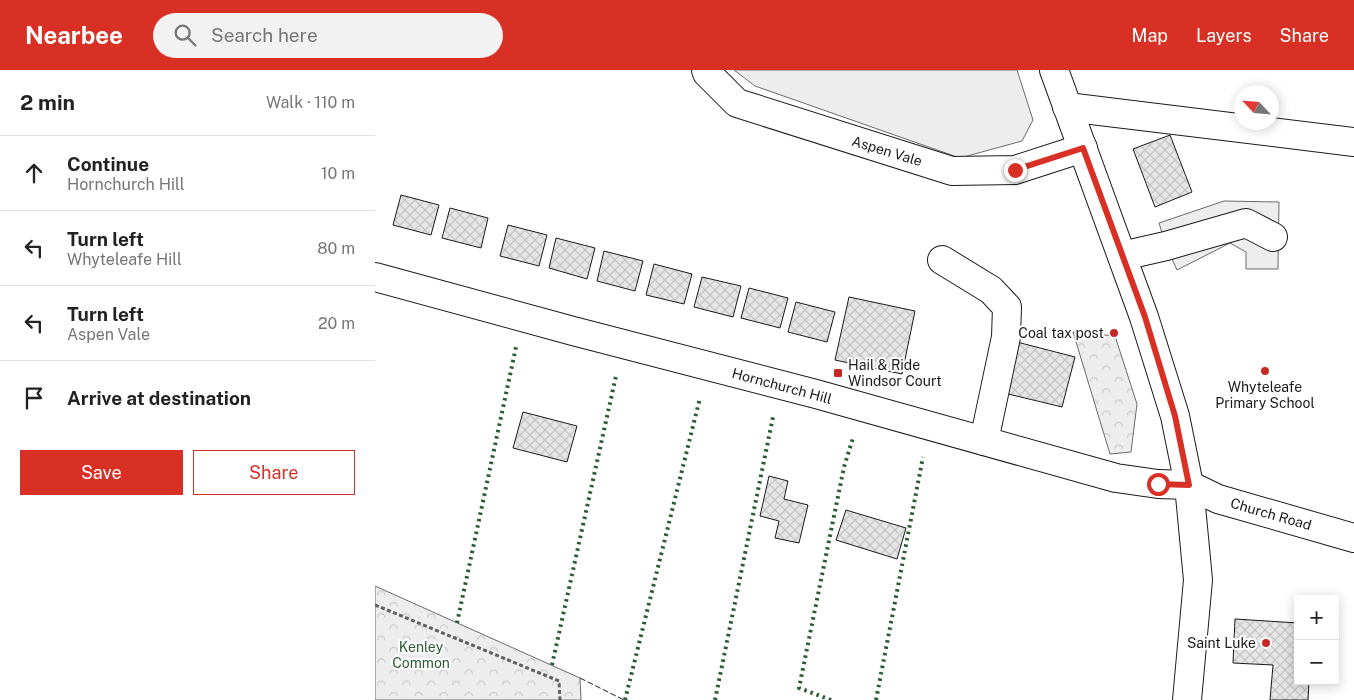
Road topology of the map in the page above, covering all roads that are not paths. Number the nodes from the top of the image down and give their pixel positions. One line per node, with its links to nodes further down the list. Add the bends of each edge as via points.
1 (706, 70): 5 (street, Aspen Vale, via 737,103 952,171 1015,170)
2 (1054, 70): 3 (street)
3 (1067, 106): 4 (street); 5 (street)
4 (1354, 142)
5 (1083, 148): 7 (street)
6 (1273, 237): 7 (street, via 1246,223)
7 (1122, 256): 11 (street, via 1145,317 1175,416)
8 (942, 260): 10 (street, via 991,290 1007,307 1006,337)
9 (375, 277): 10 (street, Hornchurch Hill)
10 (984, 441): 11 (street, Hornchurch Hill, via 1115,478)
11 (1189, 485): 12 (street, Church Road, via 1219,499); 13 (street, via 1198,580)
12 (1354, 538)
13 (1187, 700)

